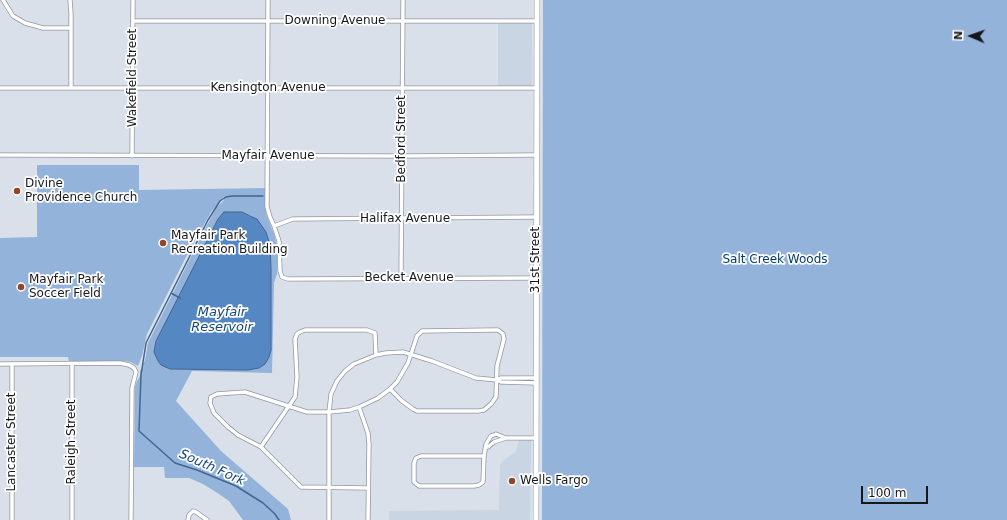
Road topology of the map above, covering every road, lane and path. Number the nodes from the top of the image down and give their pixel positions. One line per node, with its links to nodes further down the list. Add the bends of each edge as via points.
1 (3, 0): 11 (street, via 13,16 25,24 43,28)
2 (70, 0): 11 (street)
3 (133, 0): 8 (street, Wakefield Street)
4 (268, 0): 9 (street)
5 (403, 0): 7 (street, Bedford Street)
6 (537, 0): 10 (main road, 31st Street)
7 (403, 20): 9 (street, Downing Avenue); 10 (street, Downing Avenue); 15 (street, Bedford Street)
8 (133, 21): 9 (street, Downing Avenue); 17 (street, Wakefield Street)
9 (268, 21): 14 (street)
10 (537, 21): 16 (main road, 31st Street)
11 (71, 28): 13 (street)
12 (0, 88): 13 (street, Kensington Avenue)
13 (71, 88): 17 (street, Kensington Avenue)
14 (268, 88): 15 (street, Kensington Avenue); 17 (street, Kensington Avenue); 21 (street)
15 (402, 88): 16 (street, Kensington Avenue); 22 (street, Bedford Street)
16 (536, 88): 19 (main road, 31st Street)
17 (133, 89): 20 (street, Wakefield Street)
18 (0, 155): 20 (street, Mayfair Avenue)
19 (536, 155): 22 (street, Mayfair Avenue); 23 (main road, 31st Street)
20 (132, 156): 21 (street, Mayfair Avenue)
21 (267, 156): 22 (street, Mayfair Avenue); 25 (street, via 267,208)
22 (402, 156): 24 (street, Bedford Street)
23 (536, 217): 24 (street, Halifax Avenue); 27 (main road, 31st Street)
24 (402, 219): 25 (street, Halifax Avenue, via 293,219); 26 (street, Bedford Street)
25 (274, 226): 26 (street, Becket Avenue, via 280,246 282,277)
26 (401, 278): 27 (street, Becket Avenue)
27 (536, 278): 34 (main road, 31st Street)
28 (412, 354): 29 (street, via 393,352); 33 (street, via 476,378); 33 (street, via 417,336 422,331 498,330 504,339 497,366); 35 (street, via 404,371)
29 (376, 355): 36 (street, via 376,333 367,330 300,332 295,339 297,390); 38 (street, via 354,364 345,371 331,394)
30 (0, 364): 31 (street)
31 (12, 364): 32 (street); 46 (street, Lancaster Street)
32 (72, 364): 47 (street, Raleigh Street); 48 (street, via 124,364 132,366 136,372 132,388)
33 (497, 380): 34 (street); 35 (street, via 496,397 481,411 417,411)
34 (536, 380): 40 (main road, 31st Street)
35 (390, 389): 37 (street)
36 (290, 406): 38 (street, via 307,412); 41 (street); 41 (street, via 245,392 217,394 211,397 211,408 221,420 238,434)
37 (359, 407): 38 (street); 45 (street, via 368,433)
38 (329, 412): 44 (street)
39 (506, 438): 40 (street); 42 (street); 42 (street, via 492,435)
40 (536, 438): 53 (main road, 31st Street)
41 (261, 446): 44 (street, via 301,487)
42 (486, 447): 43 (street)
43 (484, 456): 43 (street, via 418,457 414,463 414,482 421,486 479,485 483,482)
44 (329, 488): 45 (street); 51 (street)
45 (368, 488): 52 (street)
46 (12, 520)
47 (72, 520)
48 (131, 520)
49 (188, 520): 50 (street, via 188,515 194,511)
50 (207, 520)
51 (329, 520)
52 (368, 520)
53 (536, 520)

